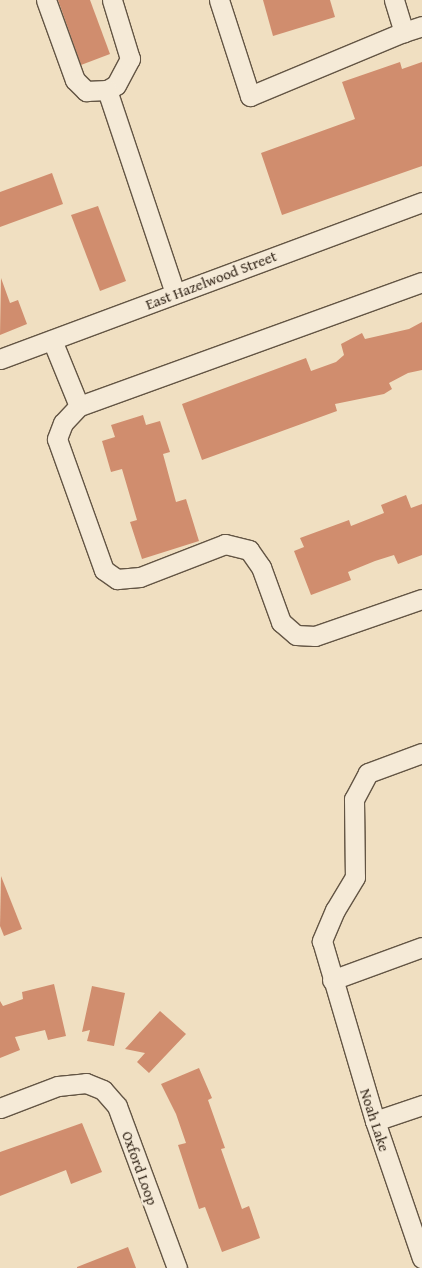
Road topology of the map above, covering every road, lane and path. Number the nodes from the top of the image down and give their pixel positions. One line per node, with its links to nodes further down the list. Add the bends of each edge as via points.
1 (46, 0): 7 (street, via 75,80 86,91)
2 (112, 0): 7 (street, via 130,59 116,85)
3 (219, 0): 6 (street, via 250,96)
4 (394, 0): 6 (street)
5 (422, 26): 6 (street)
6 (404, 32)
7 (107, 90): 10 (street)
8 (422, 202): 10 (street, East Hazelwood Street)
9 (422, 282): 13 (street)
10 (175, 293): 11 (street, East Hazelwood Street)
11 (52, 340): 12 (street, East Hazelwood Street); 13 (street)
12 (0, 359)
13 (78, 406): 14 (street, via 63,423 57,439 104,570 117,578 140,577 225,544 249,550 261,567 282,622 296,635 315,636)
14 (422, 599)
15 (422, 753): 17 (street, Noah Lake, via 368,773 354,798 355,877 335,910 322,941)
16 (422, 948): 17 (street)
17 (332, 980): 20 (street, Noah Lake)
18 (422, 1105): 20 (street)
19 (0, 1108): 22 (street, Oxford Loop, via 58,1086 86,1083 103,1090 117,1106)
20 (375, 1121): 21 (street, Noah Lake)
21 (422, 1258)
22 (177, 1268)

